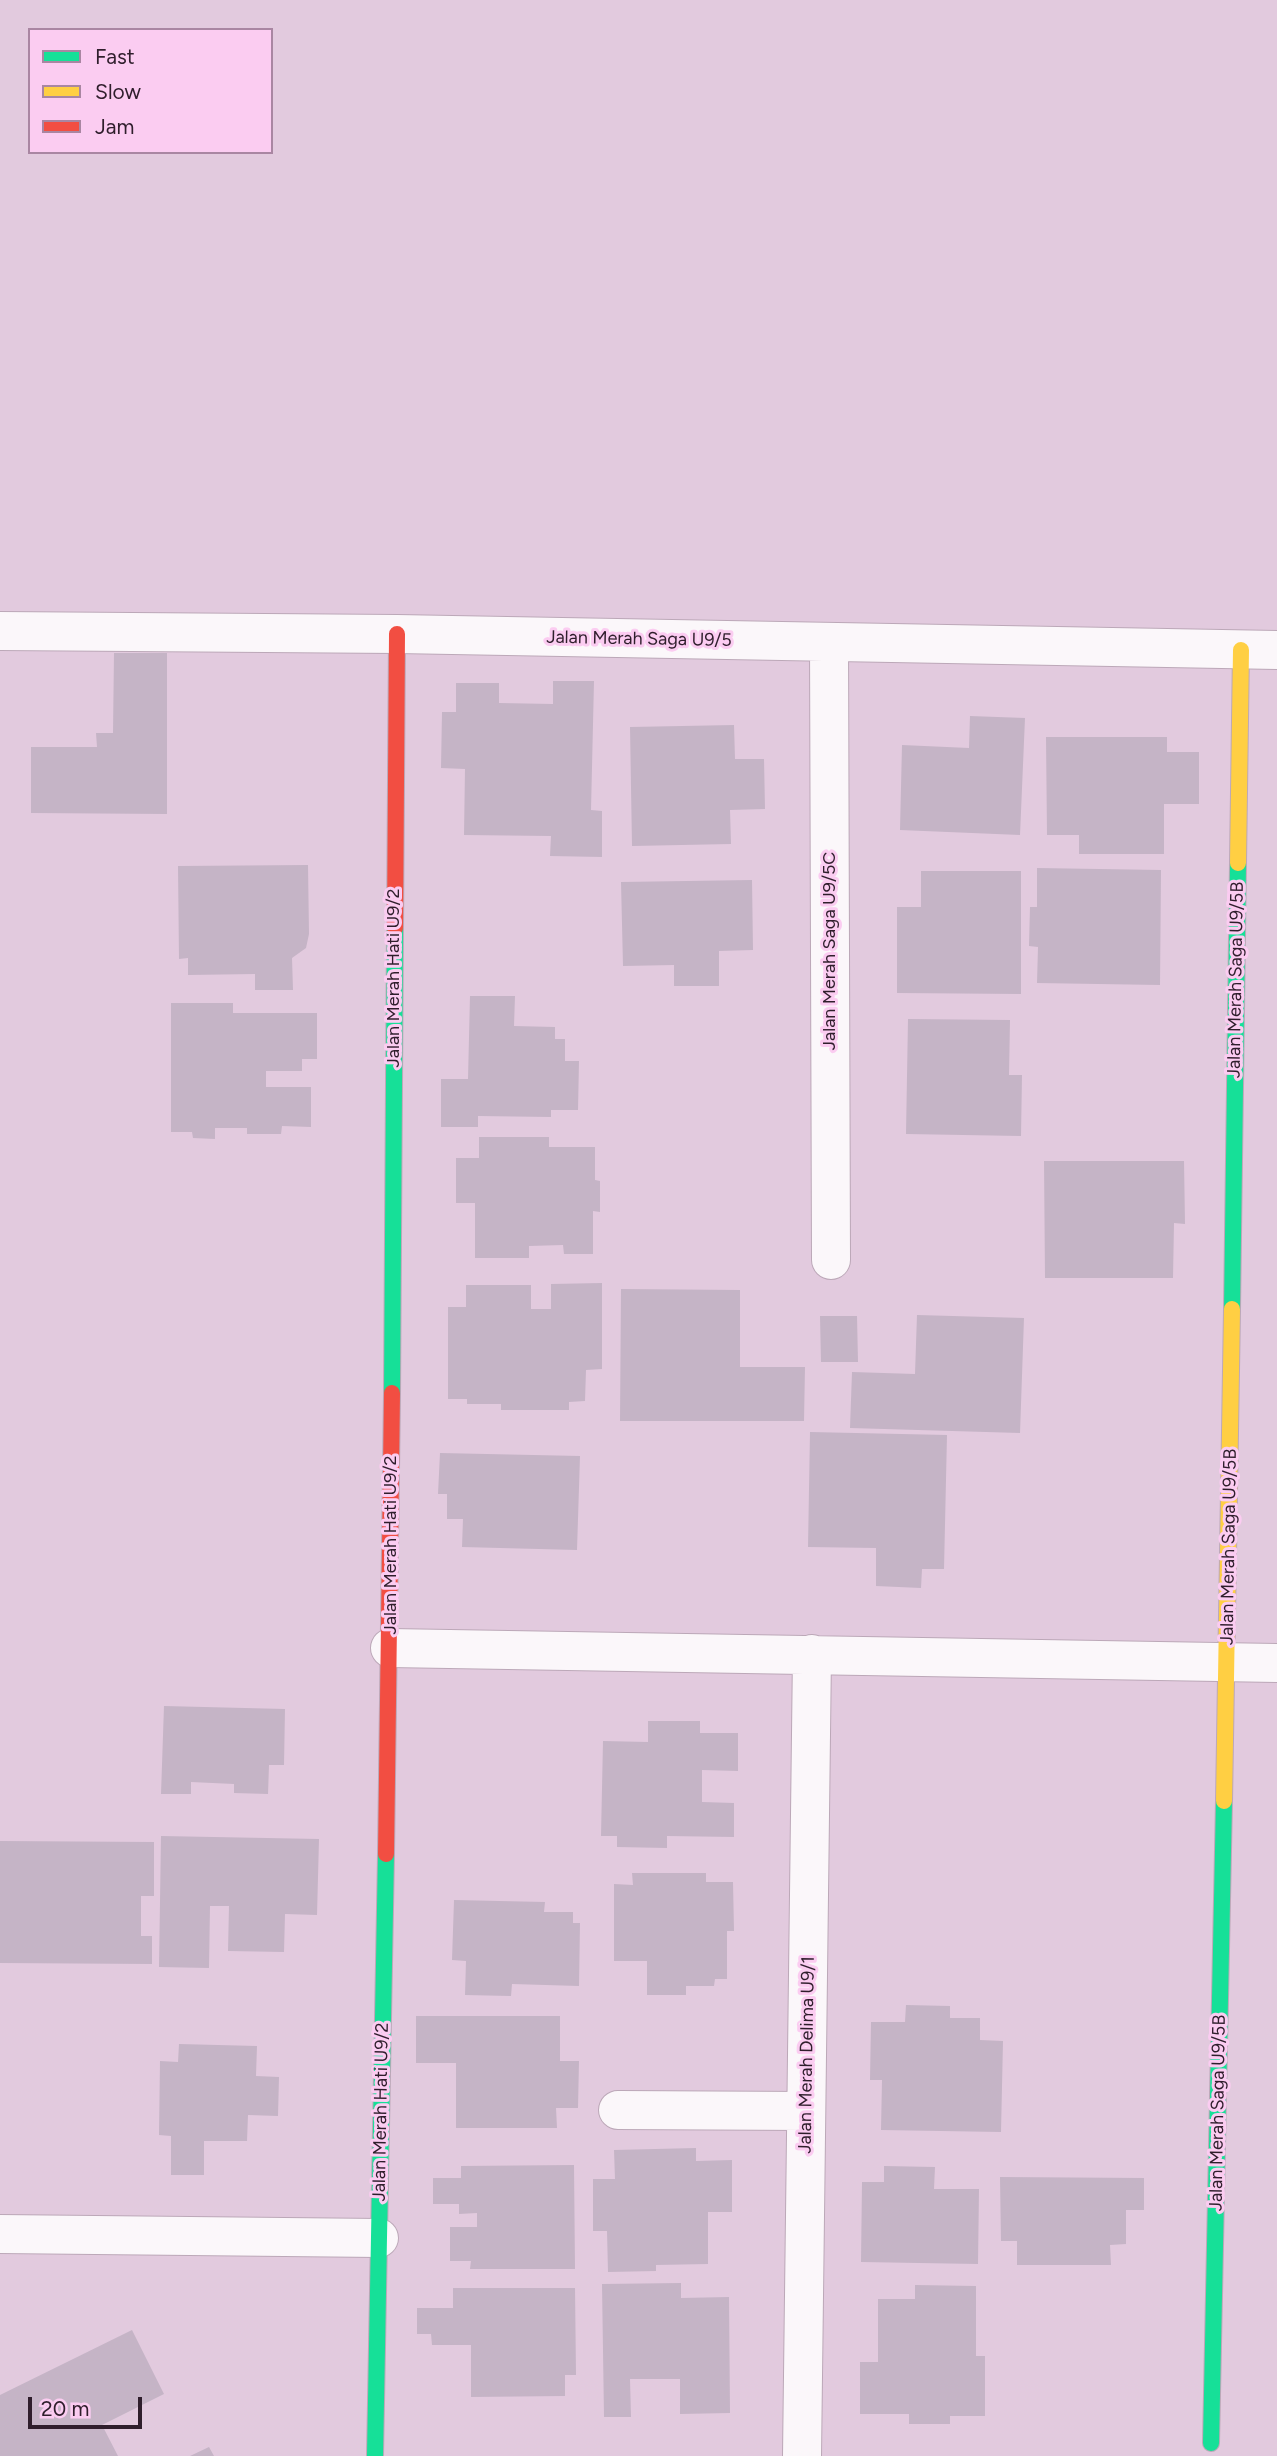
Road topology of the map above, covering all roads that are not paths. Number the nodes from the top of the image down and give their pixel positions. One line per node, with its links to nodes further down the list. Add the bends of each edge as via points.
1 (0, 631): 2 (street, Jalan Merah Saga U9/5)
2 (397, 634): 3 (street, Jalan Merah Saga U9/5); 6 (street, Jalan Merah Hati U9/2)
3 (829, 642): 4 (street, Jalan Merah Saga U9/5); 5 (street, Jalan Merah Saga U9/5C)
4 (1259, 650): 8 (street, Jalan Merah Saga U9/5B)
5 (831, 1260)
6 (390, 1648): 7 (street); 13 (street, Jalan Merah Hati U9/2)
7 (812, 1654): 8 (street); 11 (street, Jalan Merah Delima U9/1)
8 (1227, 1662): 9 (street); 14 (street, Jalan Merah Saga U9/5B)
9 (1277, 1662)
10 (618, 2110): 11 (street)
11 (806, 2111): 16 (street, Jalan Merah Delima U9/1)
12 (0, 2234): 13 (street)
13 (379, 2238): 15 (street, Jalan Merah Hati U9/2)
14 (1211, 2443)
15 (375, 2456)
16 (802, 2456)

